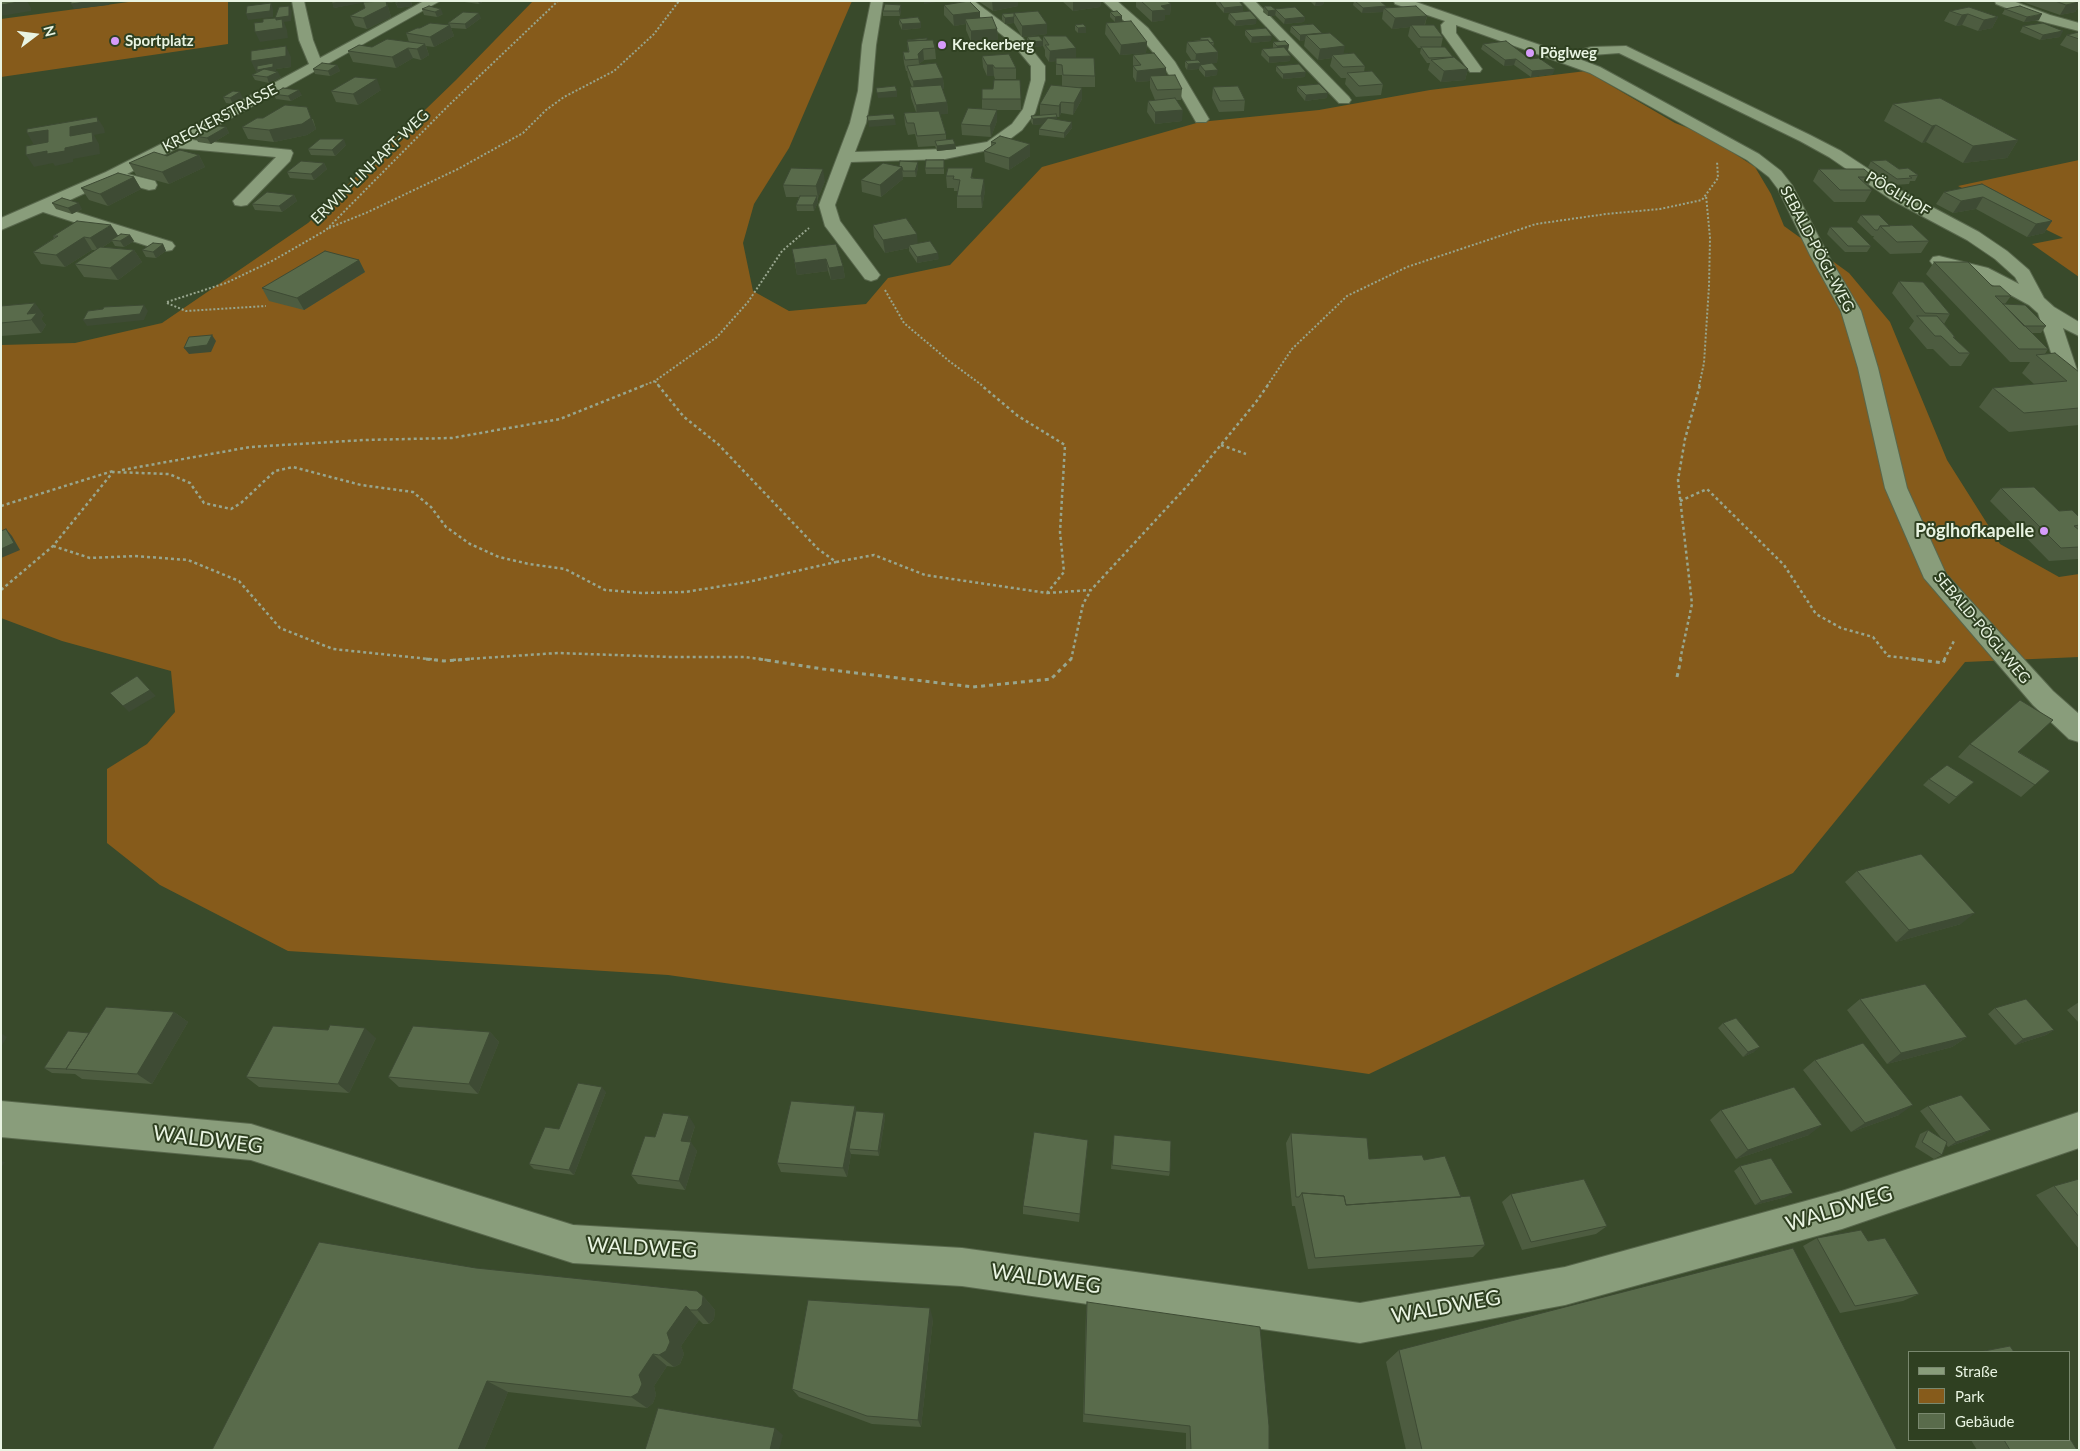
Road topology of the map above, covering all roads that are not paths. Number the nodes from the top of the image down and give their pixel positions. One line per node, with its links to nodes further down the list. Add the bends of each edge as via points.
1 (298, 1): 12 (street, via 306,40)
2 (434, 1): 12 (street, KRECKERSTRASSE)
3 (877, 1): 17 (street, via 865,92)
4 (966, 1): 17 (street, via 1017,40 1038,66 1038,80 1030,110 1017,127 992,144 971,150 894,157)
5 (1109, 1): 15 (street, via 1143,31 1168,62)
6 (1248, 1): 14 (street)
7 (1400, 1): 9 (street, SEBALD-PÖGL-WEG)
8 (2001, 1): 10 (street)
9 (1454, 20): 11 (street, SEBALD-PÖGL-WEG); 13 (street, via 1448,25 1449,33)
10 (2079, 27)
11 (1565, 58): 26 (street, PÖGLHOF, via 1592,51 1620,49 1784,127 1835,154 1896,195 1973,236 2001,255 2023,274); 29 (street, SEBALD-PÖGL-WEG, via 1595,70 1753,157 1775,174 1851,311 1896,488 1936,578 2042,698)
12 (317, 66): 16 (street, KRECKERSTRASSE)
13 (1475, 69)
14 (1344, 100)
15 (1201, 119)
16 (175, 143): 18 (street, KRECKERSTRASSE); 20 (street, via 285,153 284,158)
17 (846, 157): 25 (street, via 827,205 830,222)
18 (112, 175): 19 (street); 21 (street, KRECKERSTRASSE)
19 (149, 185)
20 (241, 201)
21 (40, 206): 22 (street, KRECKERSTRASSE); 23 (street)
22 (1, 225)
23 (166, 246)
24 (1939, 261): 26 (street, via 1982,272)
25 (871, 275)
26 (2041, 306): 27 (street); 28 (street, PÖGLHOF, via 2070,382)
27 (2079, 330)
28 (2079, 390)
29 (2079, 730)
30 (1, 1119): 31 (street, WALDWEG, via 251,1142 573,1244 962,1268 1360,1323 1584,1280 1842,1210)
31 (2079, 1130)

